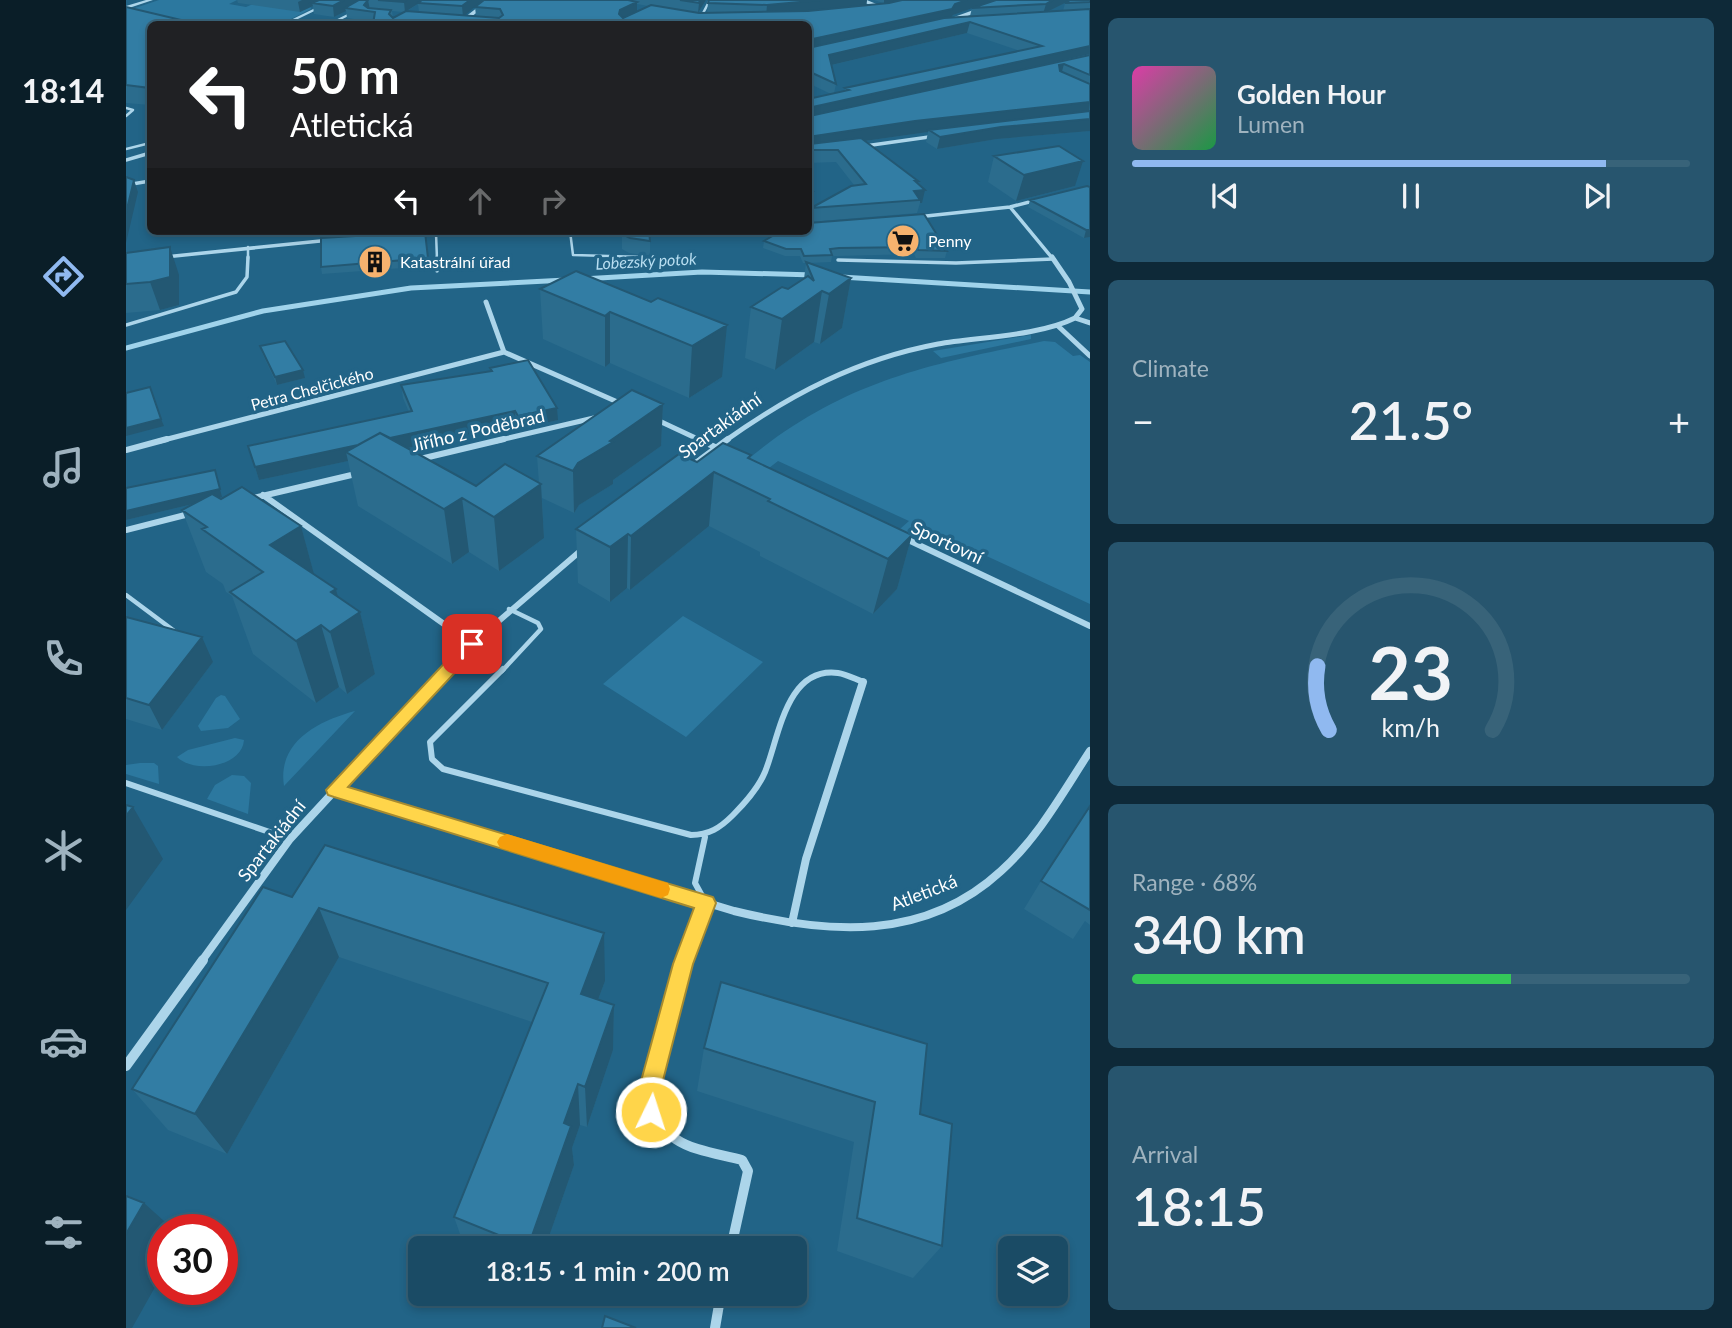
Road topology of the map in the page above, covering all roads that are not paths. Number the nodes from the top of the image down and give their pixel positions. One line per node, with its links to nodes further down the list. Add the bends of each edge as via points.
1 (151, 0): 6 (street)
2 (490, 0): 14 (street)
3 (710, 0): 10 (lane)
4 (862, 0): 8 (street, via 886,9)
5 (326, 5): 12 (lane)
6 (126, 8)
7 (986, 8): 15 (street, via 952,22)
8 (879, 11)
9 (354, 12): 13 (lane)
10 (699, 20): 11 (street)
11 (711, 20)
12 (291, 21)
13 (336, 21)
14 (466, 21)
15 (965, 22)
16 (126, 108): 17 (lane, via 134,110)
17 (126, 116)
18 (937, 136): 20 (street)
19 (147, 143): 21 (lane)
20 (861, 147)
21 (126, 149)
22 (147, 153): 23 (street)
23 (126, 160)
24 (147, 182): 25 (street)
25 (126, 185)
26 (1045, 198): 27 (street)
27 (1010, 206): 28 (street); 35 (street)
28 (906, 219)
29 (436, 235): 37 (lane)
30 (570, 235): 34 (lane, via 573,255)
31 (339, 239): 32 (street)
32 (248, 247): 33 (street); 41 (lane, via 247,284 242,291)
33 (160, 257)
34 (644, 257)
35 (1053, 259): 36 (lane); 39 (street, via 1082,309)
36 (838, 260)
37 (436, 271)
38 (486, 302): 43 (street)
39 (1075, 318): 40 (street); 42 (street, Spartakiádní)
40 (1090, 323)
41 (126, 326)
42 (1059, 326): 44 (street); 48 (street, Spartakiádní, via 875,359 796,393)
43 (504, 352): 45 (street, via 633,409); 49 (street, Petra Chelčického)
44 (1090, 356)
45 (620, 412)
46 (606, 415): 51 (street, Jiřího z Poděbrad)
47 (645, 415): 48 (street)
48 (716, 447): 50 (street); 52 (street, Spartakiádní)
49 (126, 450)
50 (727, 454)
51 (408, 461)
52 (685, 470)
53 (368, 471): 54 (street)
54 (263, 495): 55 (street); 64 (street)
55 (238, 501)
56 (201, 511): 57 (street)
57 (126, 530)
58 (900, 536): 62 (street, Sportovní)
59 (587, 545): 61 (street, Spartakiádní)
60 (126, 595): 63 (lane)
61 (509, 609): 64 (street, Spartakiádní); 69 (lane, via 541,629 430,742 432,759 443,769)
62 (1090, 626)
63 (178, 634)
64 (472, 644): 68 (street, Spartakiádní)
65 (863, 682): 69 (lane, via 847,674 825,672 806,678 791,695 764,775 744,804); 72 (street, via 806,859)
66 (1090, 751): 72 (street, Atletická, via 1007,866 964,899 896,924 846,929)
67 (126, 783): 70 (lane)
68 (334, 790): 70 (street, Spartakiádní); 71 (street, Atletická)
69 (705, 837): 71 (lane, via 695,883)
70 (290, 839): 73 (street, Spartakiádní)
71 (706, 903): 72 (street, Atletická); 74 (street, via 683,964 649,1092 657,1125 676,1142 742,1160 748,1171)
72 (792, 923)
73 (126, 1066)
74 (734, 1236)
75 (719, 1306): 76 (street)
76 (715, 1328)

